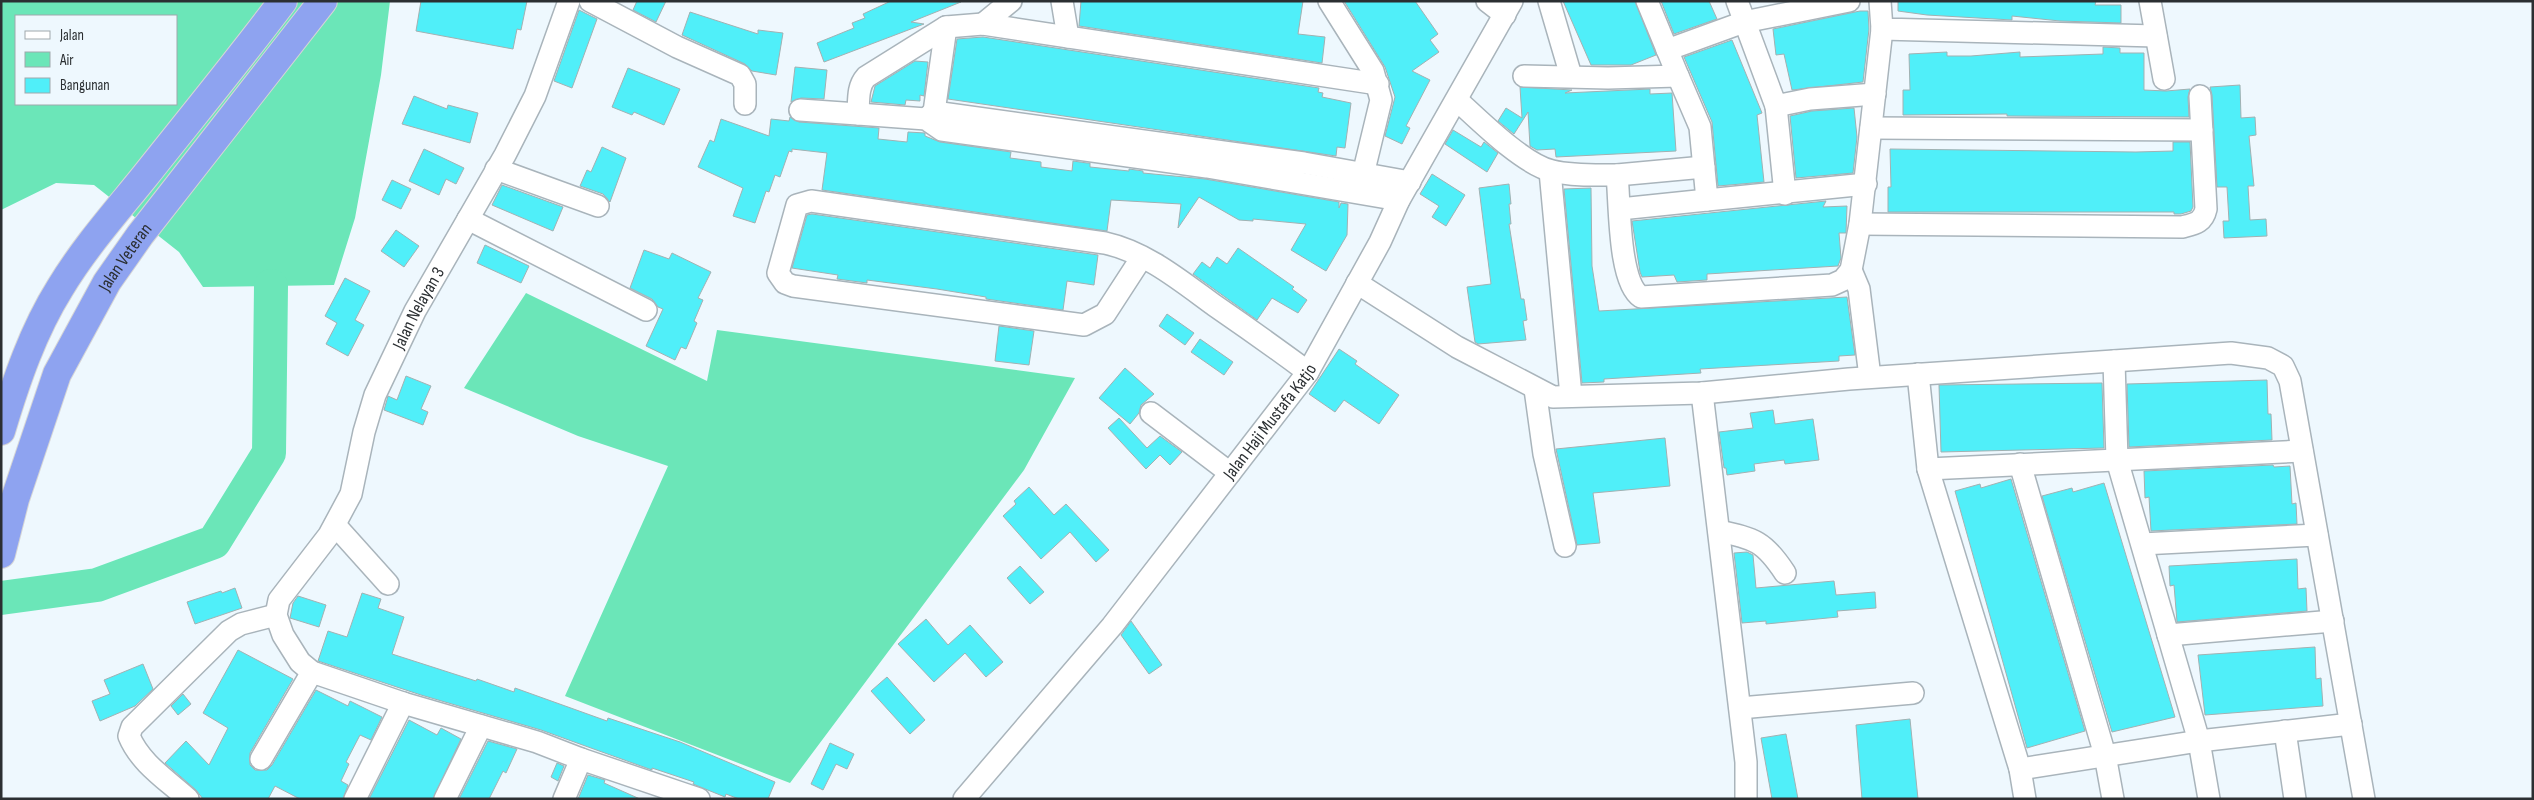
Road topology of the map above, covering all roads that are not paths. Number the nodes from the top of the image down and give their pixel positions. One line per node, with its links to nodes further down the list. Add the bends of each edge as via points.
1 (283, 1): 64 (highway, Jalan Veteran, via 113,215 60,288 32,343)
2 (323, 1): 75 (highway, Jalan Veteran, via 106,282 57,374 15,499)
3 (569, 1): 39 (street, Jalan Nelayan 3, via 535,96)
4 (590, 1): 31 (street, via 677,47 740,75 745,84)
5 (1011, 1): 17 (street)
6 (1062, 1): 21 (street)
7 (1329, 1): 27 (street)
8 (1487, 1): 15 (street)
9 (1549, 1): 24 (street)
10 (1647, 1): 22 (street)
11 (1737, 1): 16 (street)
12 (1849, 1): 16 (street)
13 (1880, 1): 19 (street)
14 (2150, 1): 20 (street)
15 (1508, 8): 30 (street, Jalan Haji Mustafa Katjo)
16 (1744, 22): 22 (street); 32 (street)
17 (983, 24): 18 (street); 21 (street)
18 (946, 27): 34 (street, via 866,77 859,90); 35 (street)
19 (1882, 28): 20 (street); 28 (street)
20 (2156, 36): 26 (street)
21 (1068, 37): 27 (street)
22 (1667, 50): 25 (street)
23 (1524, 76): 24 (street)
24 (1571, 76): 25 (street)
25 (1678, 76): 38 (street, via 1700,127)
26 (2164, 79)
27 (1378, 84): 43 (street, via 1379,114)
28 (1875, 94): 32 (street, via 1810,99); 36 (street)
29 (2200, 96): 37 (street)
30 (1457, 100): 40 (street, via 1501,140); 42 (street, Jalan Haji Mustafa Katjo)
31 (745, 104)
32 (1776, 106): 45 (street)
33 (800, 110): 34 (street)
34 (858, 114): 35 (street)
35 (934, 120): 43 (street, via 1304,163)
36 (1871, 128): 37 (street); 44 (street)
37 (2202, 130): 51 (street, via 2206,209 2204,217 2192,225)
38 (1704, 167): 41 (street); 47 (street)
39 (496, 169): 48 (street); 50 (street, Jalan Nelayan 3)
40 (1550, 171): 41 (street, via 1571,175); 62 (street)
41 (1617, 175): 49 (street)
42 (1410, 182): 43 (street); 46 (street, Jalan Haji Mustafa Katjo)
43 (1361, 183): 46 (street)
44 (1866, 184): 45 (street); 51 (street)
45 (1785, 194): 47 (street)
46 (1399, 200): 54 (street, Jalan Haji Mustafa Katjo)
47 (1707, 200): 49 (street)
48 (598, 206)
49 (1620, 209): 53 (street, via 1627,276 1641,297 1832,285 1843,280)
50 (468, 219): 55 (street); 70 (street, Jalan Nelayan 3, via 415,311 375,395 352,494)
51 (1860, 224): 53 (street)
52 (1142, 257): 52 (street, via 1105,243 811,201 797,205 778,273 785,283 793,286 1084,325 1104,314); 57 (street, via 1175,276)
53 (1851, 270): 59 (street, via 1859,289)
54 (1357, 283): 57 (street, Jalan Haji Mustafa Katjo); 60 (street, via 1457,346)
55 (646, 310)
56 (2114, 361): 58 (street); 65 (street, via 2231,353 2268,358 2282,366 2290,381); 66 (street)
57 (1308, 372): 69 (street, Jalan Haji Mustafa Katjo)
58 (1918, 374): 59 (street); 68 (street)
59 (1870, 378): 61 (street)
60 (1535, 389): 62 (street, via 1553,397); 74 (street, via 1544,454)
61 (1702, 393): 62 (street); 71 (street)
62 (1571, 396)
63 (1151, 413): 69 (street)
64 (1, 430)
65 (2302, 451): 66 (street); 72 (street)
66 (2117, 460): 67 (street); 73 (street)
67 (2020, 464): 68 (street); 89 (street)
68 (1928, 469): 92 (street)
69 (1230, 473): 98 (street, Jalan Haji Mustafa Katjo, via 1100,640)
70 (335, 526): 77 (street); 78 (street, Jalan Nelayan 3, via 280,600)
71 (1718, 531): 76 (street, via 1750,538 1770,552); 84 (street)
72 (2317, 535): 73 (street); 79 (street)
73 (2142, 544): 80 (street)
74 (1565, 546)
75 (1, 554)
76 (1785, 574)
77 (388, 584)
78 (276, 615): 81 (street, via 283,635 300,662); 93 (street, via 229,630 132,727 129,736 134,747 150,766)
79 (2332, 621): 80 (street); 85 (street)
80 (2168, 635): 88 (street)
81 (312, 672): 83 (street); 90 (street)
82 (1913, 693): 84 (street)
83 (403, 703): 86 (street); 94 (street)
84 (1740, 708): 99 (street)
85 (2350, 724): 87 (street); 104 (street)
86 (481, 726): 91 (street); 95 (street)
87 (2284, 731): 88 (street); 103 (street)
88 (2199, 741): 89 (street); 102 (street)
89 (2105, 756): 92 (street); 101 (street)
90 (260, 759)
91 (581, 759): 96 (street); 97 (street)
92 (2020, 769): 100 (street)
93 (188, 799)
94 (355, 799)
95 (445, 799)
96 (564, 799)
97 (699, 799)
98 (964, 799)
99 (1746, 799)
100 (2025, 799)
101 (2112, 799)
102 (2209, 799)
103 (2295, 799)
104 (2364, 799)

